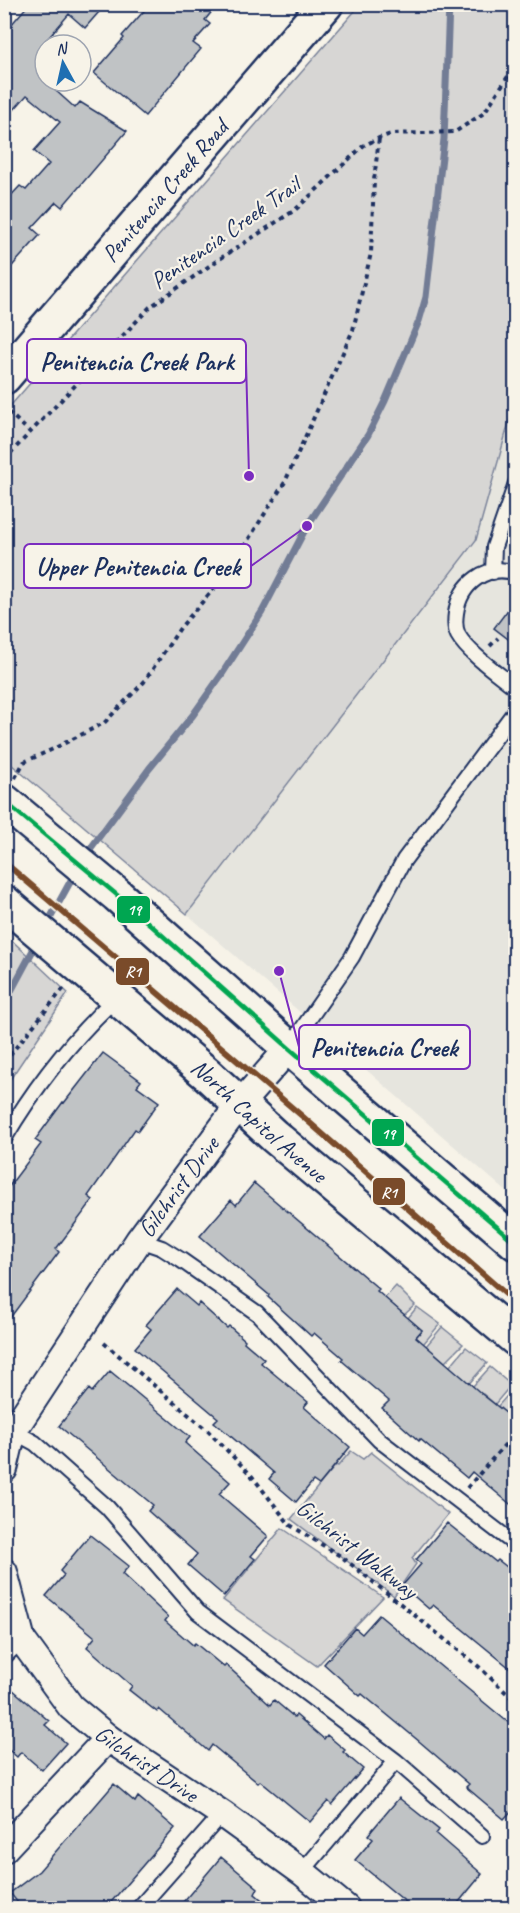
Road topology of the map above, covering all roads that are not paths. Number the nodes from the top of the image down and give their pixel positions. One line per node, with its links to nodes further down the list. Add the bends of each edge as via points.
1 (326, 4): 2 (main road, Penitencia Creek Road)
2 (5, 376)
3 (516, 483): 4 (lane, via 494,548)
4 (493, 572): 5 (lane); 6 (lane, via 476,576 463,590 455,618 457,633 466,647)
5 (516, 573)
6 (516, 688)
7 (516, 710): 11 (lane, Gilchrist Drive, via 404,860 352,957)
8 (9, 794): 11 (main road)
9 (4, 902): 10 (main road, North Capitol Avenue)
10 (116, 998): 12 (main road, North Capitol Avenue); 13 (lane, via 30,1097)
11 (289, 1048): 12 (street, Gilchrist Drive); 15 (main road)
12 (239, 1105): 14 (street, Gilchrist Drive); 16 (main road, North Capitol Avenue)
13 (4, 1139)
14 (139, 1240): 17 (street, Gilchrist Drive); 19 (lane, via 162,1248 257,1313 379,1440)
15 (516, 1243)
16 (516, 1339)
17 (13, 1420): 18 (street, Gilchrist Drive); 23 (lane, via 107,1507 198,1612)
18 (4, 1468)
19 (516, 1545)
20 (4, 1572): 21 (street, Gilchrist Drive)
21 (13, 1649): 22 (street, Gilchrist Drive)
22 (108, 1738): 24 (street, Gilchrist Drive); 26 (street)
23 (396, 1761): 25 (lane); 27 (lane)
24 (222, 1814): 27 (street, Gilchrist Drive); 29 (lane)
25 (482, 1836)
26 (4, 1849)
27 (302, 1872): 28 (street, Gilchrist Drive)
28 (330, 1903)
29 (140, 1908)

